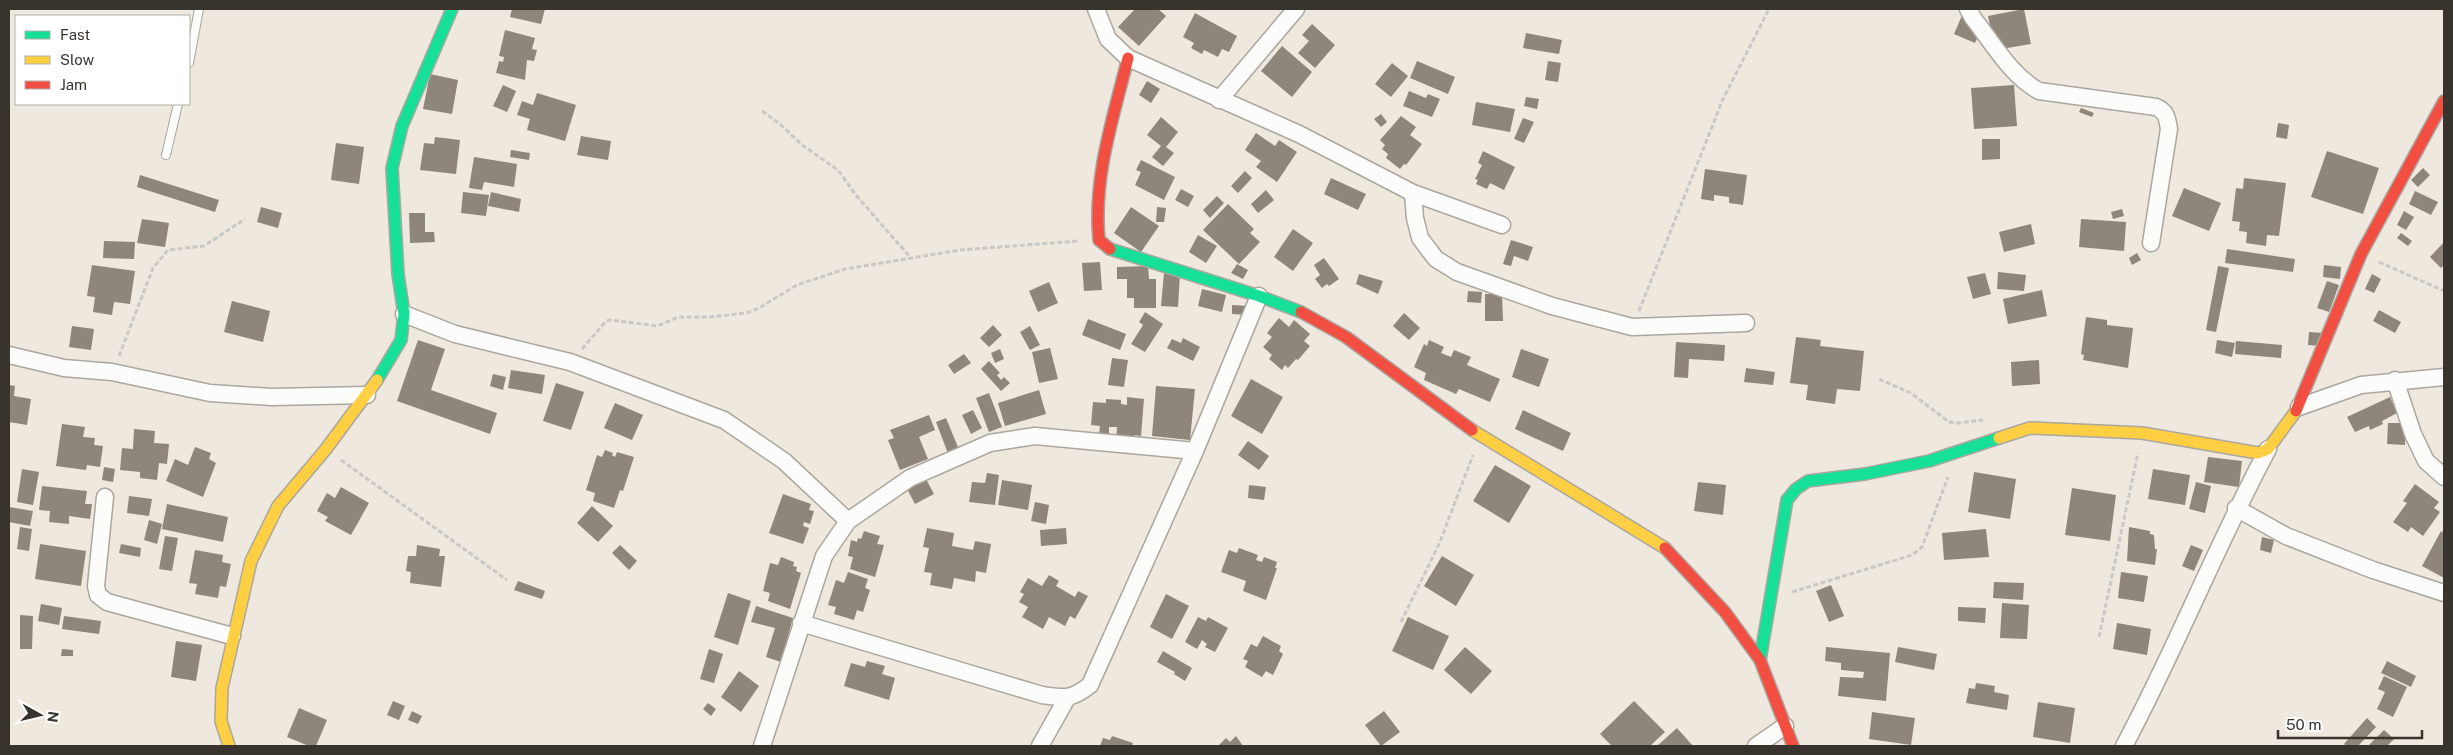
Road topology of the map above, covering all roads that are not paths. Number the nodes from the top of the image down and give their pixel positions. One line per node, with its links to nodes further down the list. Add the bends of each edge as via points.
1 (199, 9): 6 (lane)
2 (452, 9): 16 (street, via 402,126 392,168 398,274)
3 (1096, 9): 7 (street, via 1108,39)
4 (1296, 9): 8 (street)
5 (1968, 9): 14 (street, via 2027,84 2039,91 2156,107 2163,111 2168,130)
6 (190, 58)
7 (1128, 58): 8 (street); 15 (street, via 1102,174 1096,224 1099,240 1112,250)
8 (1219, 100): 12 (street, via 1299,134)
9 (2444, 100): 22 (street, via 2361,254)
10 (178, 105): 11 (lane)
11 (166, 155)
12 (1414, 193): 13 (street); 17 (street, via 1420,238 1436,259 1457,272 1552,306 1632,327)
13 (1502, 225)
14 (2151, 243)
15 (1259, 296): 24 (street); 32 (street, via 1300,311 1346,337 1480,436 1669,551 1725,612)
16 (404, 314): 21 (street, via 401,340); 28 (street, via 455,334 570,362 724,420 784,461)
17 (1746, 324)
18 (9, 355): 21 (street, via 64,368 112,372 210,393 272,397)
19 (2444, 377): 20 (street)
20 (2395, 380): 22 (street, via 2361,385); 25 (street, via 2426,461)
21 (367, 395): 31 (street, via 278,506 250,561)
22 (2299, 407): 23 (street)
23 (2268, 449): 27 (street); 32 (street, via 2258,453 2142,433 2030,428 1929,461 1808,481 1787,500)
24 (1195, 451): 28 (street, via 1035,436 990,443 910,478); 33 (street, via 1090,685)
25 (2444, 477)
26 (105, 497): 31 (street, via 96,586 98,595 106,602)
27 (2236, 508): 29 (street, via 2286,536); 40 (street, via 2153,693)
28 (848, 521): 30 (street, via 824,556)
29 (2444, 593)
30 (801, 623): 33 (street, via 1042,695); 36 (street)
31 (232, 636): 35 (street, via 222,688 221,713)
32 (1760, 660): 34 (street)
33 (1066, 698): 37 (street)
34 (1785, 726): 38 (street); 39 (street)
35 (229, 746)
36 (762, 746)
37 (1040, 746)
38 (1756, 746)
39 (1793, 746)
40 (2124, 746)

